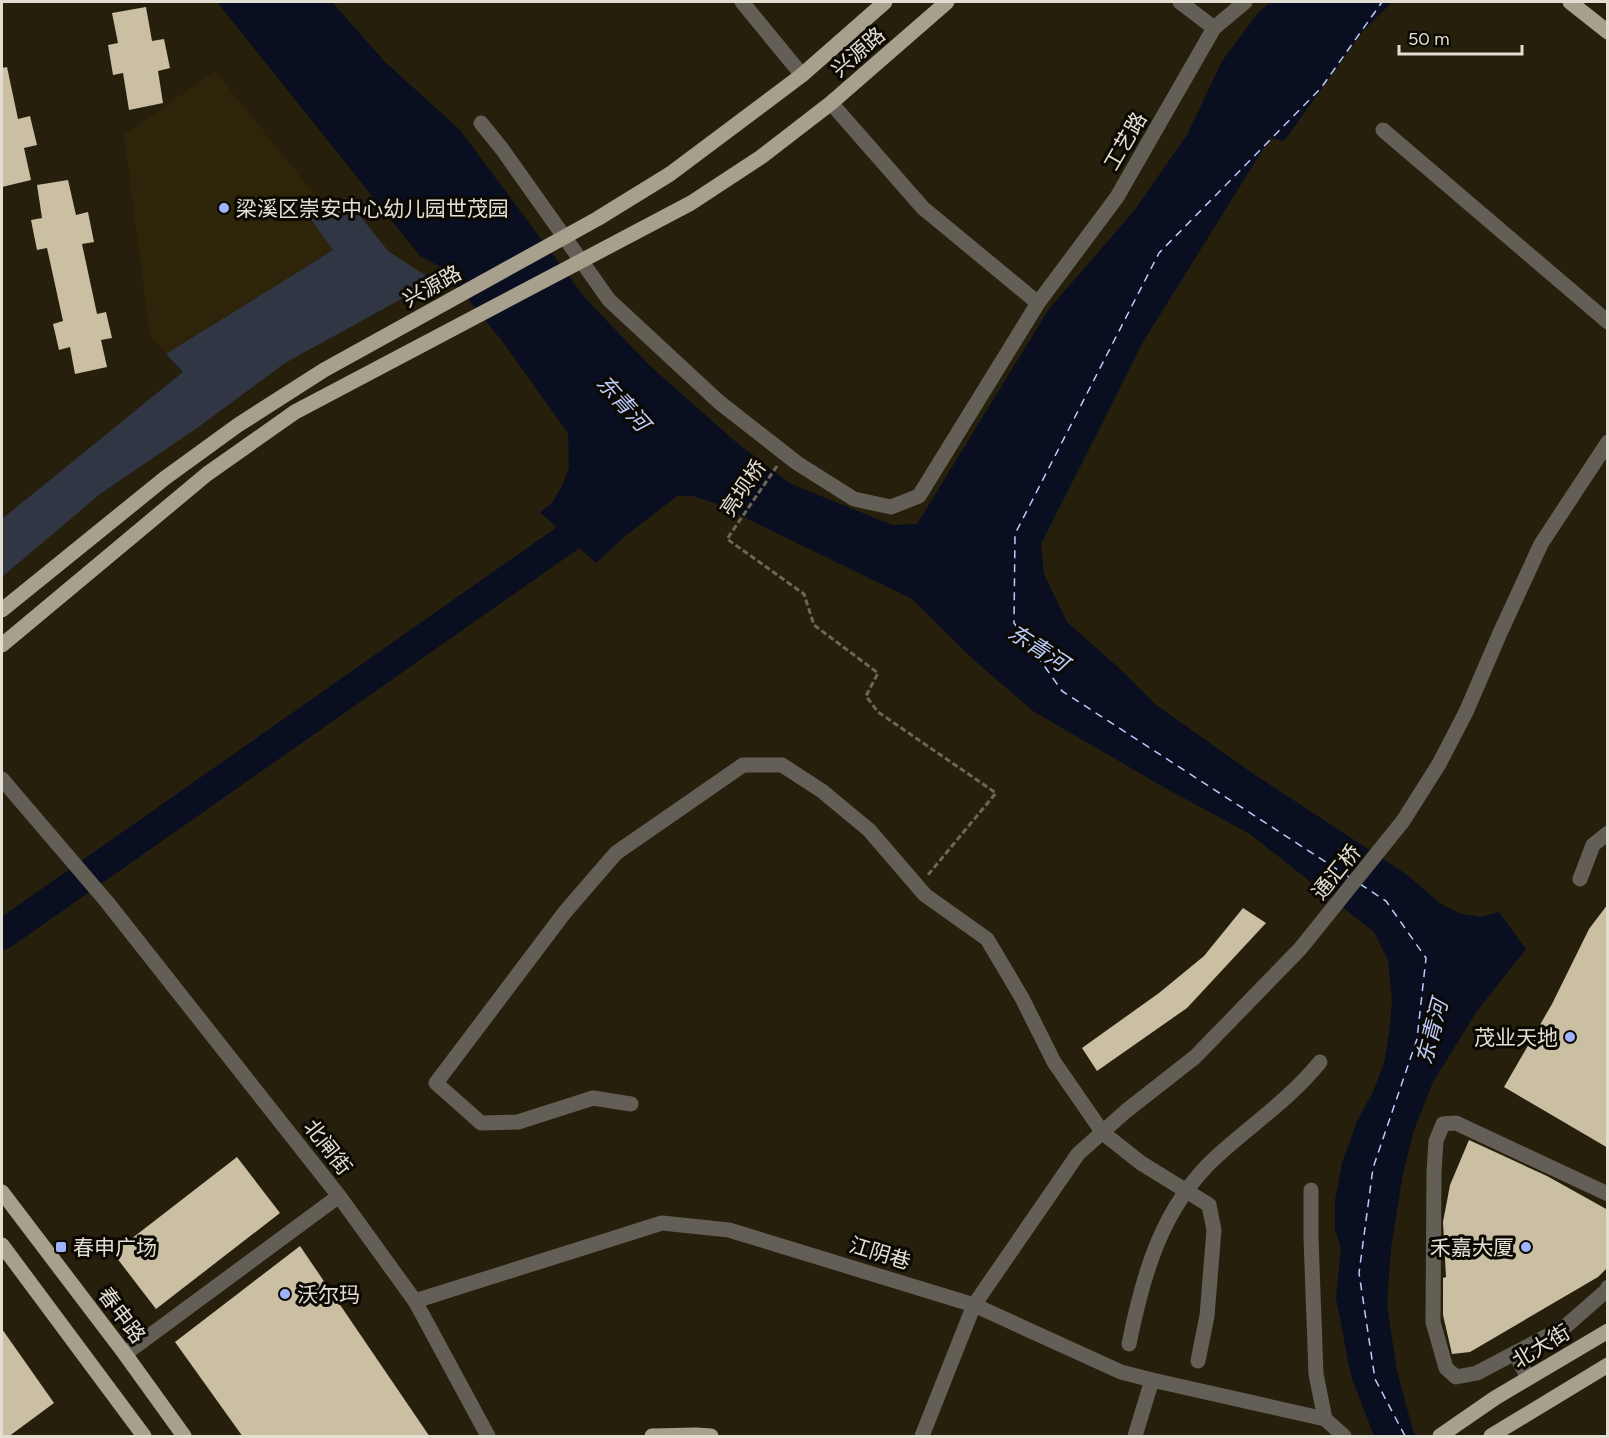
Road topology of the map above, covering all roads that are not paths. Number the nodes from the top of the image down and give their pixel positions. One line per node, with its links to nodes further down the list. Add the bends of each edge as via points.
1 (742, 2): 9 (street)
2 (885, 2): 9 (main road, 兴源路)
3 (946, 2): 10 (main road, 兴源路)
4 (1180, 2): 7 (street)
5 (1245, 2): 7 (street, 工艺路)
6 (1575, 5): 8 (main road)
7 (1214, 28): 13 (street, 工艺路, via 1117,197)
8 (1608, 32)
9 (802, 75): 16 (main road, 兴源路, via 670,174 597,219 324,370 238,425 165,478)
10 (831, 103): 13 (street, via 923,208); 17 (main road, 兴源路, via 692,203 295,412 207,474)
11 (481, 123): 13 (street, 工艺路, via 609,300 718,402 785,454 854,499 891,507 919,496)
12 (1383, 130): 14 (street)
13 (1038, 303)
14 (1608, 322)
15 (1608, 442): 23 (street, 通汇桥, via 1542,544 1466,712 1403,821 1300,949 1195,1057)
16 (2, 610)
17 (2, 645)
18 (2, 779): 28 (street, 北闸街, via 107,902)
19 (1608, 834): 20 (street, via 1593,845)
20 (1580, 879)
21 (1320, 1062): 24 (street)
22 (631, 1104): 23 (street, via 593,1098 518,1122 481,1123 436,1083 565,912 616,853 743,765 782,765 822,791 869,830 925,895 987,939 1054,1062)
23 (1103, 1133): 24 (street); 32 (street, 通汇桥, via 1078,1154)
24 (1185, 1190): 34 (street, via 1158,1239); 37 (street, via 1209,1205 1214,1230 1207,1316)
25 (1311, 1190): 41 (street, via 1316,1374)
26 (2, 1192): 36 (main road, 春申路)
27 (1608, 1194): 35 (street, via 1456,1123 1443,1124 1436,1141 1432,1285 1433,1322 1446,1368 1456,1377 1477,1373)
28 (339, 1196): 31 (street, 北闸街); 36 (street)
29 (2, 1245): 42 (main road)
30 (1608, 1287): 35 (street, via 1566,1326)
31 (415, 1301): 32 (street, 江阴巷, via 662,1223 729,1230); 44 (street, 北闸街)
32 (974, 1305): 40 (street, 江阴巷, via 1121,1372); 47 (street, 通汇桥)
33 (1608, 1330): 39 (main road, 北大街)
34 (1129, 1344)
35 (1515, 1353): 39 (street)
36 (125, 1354): 43 (main road, 春申路)
37 (1198, 1361)
38 (1608, 1365): 51 (main road)
39 (1528, 1378): 50 (main road, 北大街)
40 (1152, 1380): 41 (street, 江阴巷); 48 (street)
41 (1326, 1419): 49 (street)
42 (144, 1437)
43 (184, 1437)
44 (488, 1437)
45 (652, 1437): 46 (main road)
46 (711, 1437)
47 (922, 1437)
48 (1136, 1437)
49 (1344, 1437)
50 (1440, 1437)
51 (1491, 1437)

